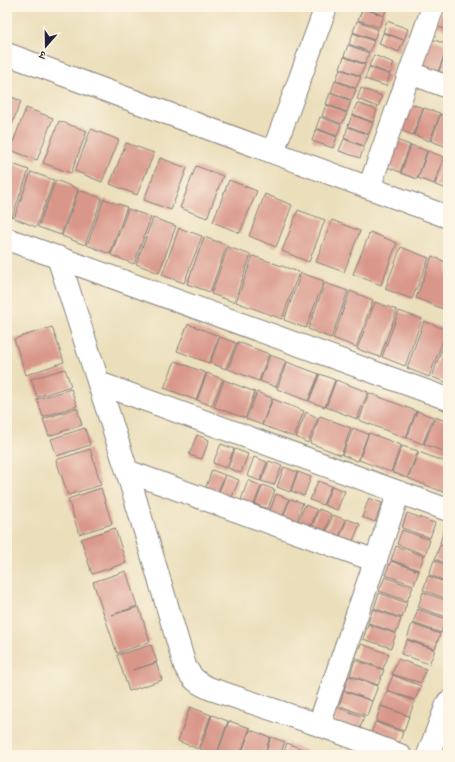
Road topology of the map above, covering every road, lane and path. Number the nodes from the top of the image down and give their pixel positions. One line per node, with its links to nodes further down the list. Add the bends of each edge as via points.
1 (326, 7): 6 (street)
2 (433, 7): 4 (street)
3 (7, 54): 6 (street)
4 (410, 73): 5 (street); 7 (street)
5 (448, 87)
6 (273, 152): 7 (street)
7 (369, 188): 8 (street)
8 (448, 217)
9 (7, 239): 10 (street)
10 (58, 257): 11 (street); 12 (street)
11 (99, 383): 13 (street); 14 (street)
12 (448, 399)
13 (127, 471): 16 (street); 18 (street, via 185,666 192,678 211,689)
14 (399, 492): 15 (street); 16 (street)
15 (448, 510)
16 (376, 561): 18 (street)
17 (448, 702): 20 (street)
18 (319, 725): 19 (street)
19 (400, 755)
20 (428, 755)

